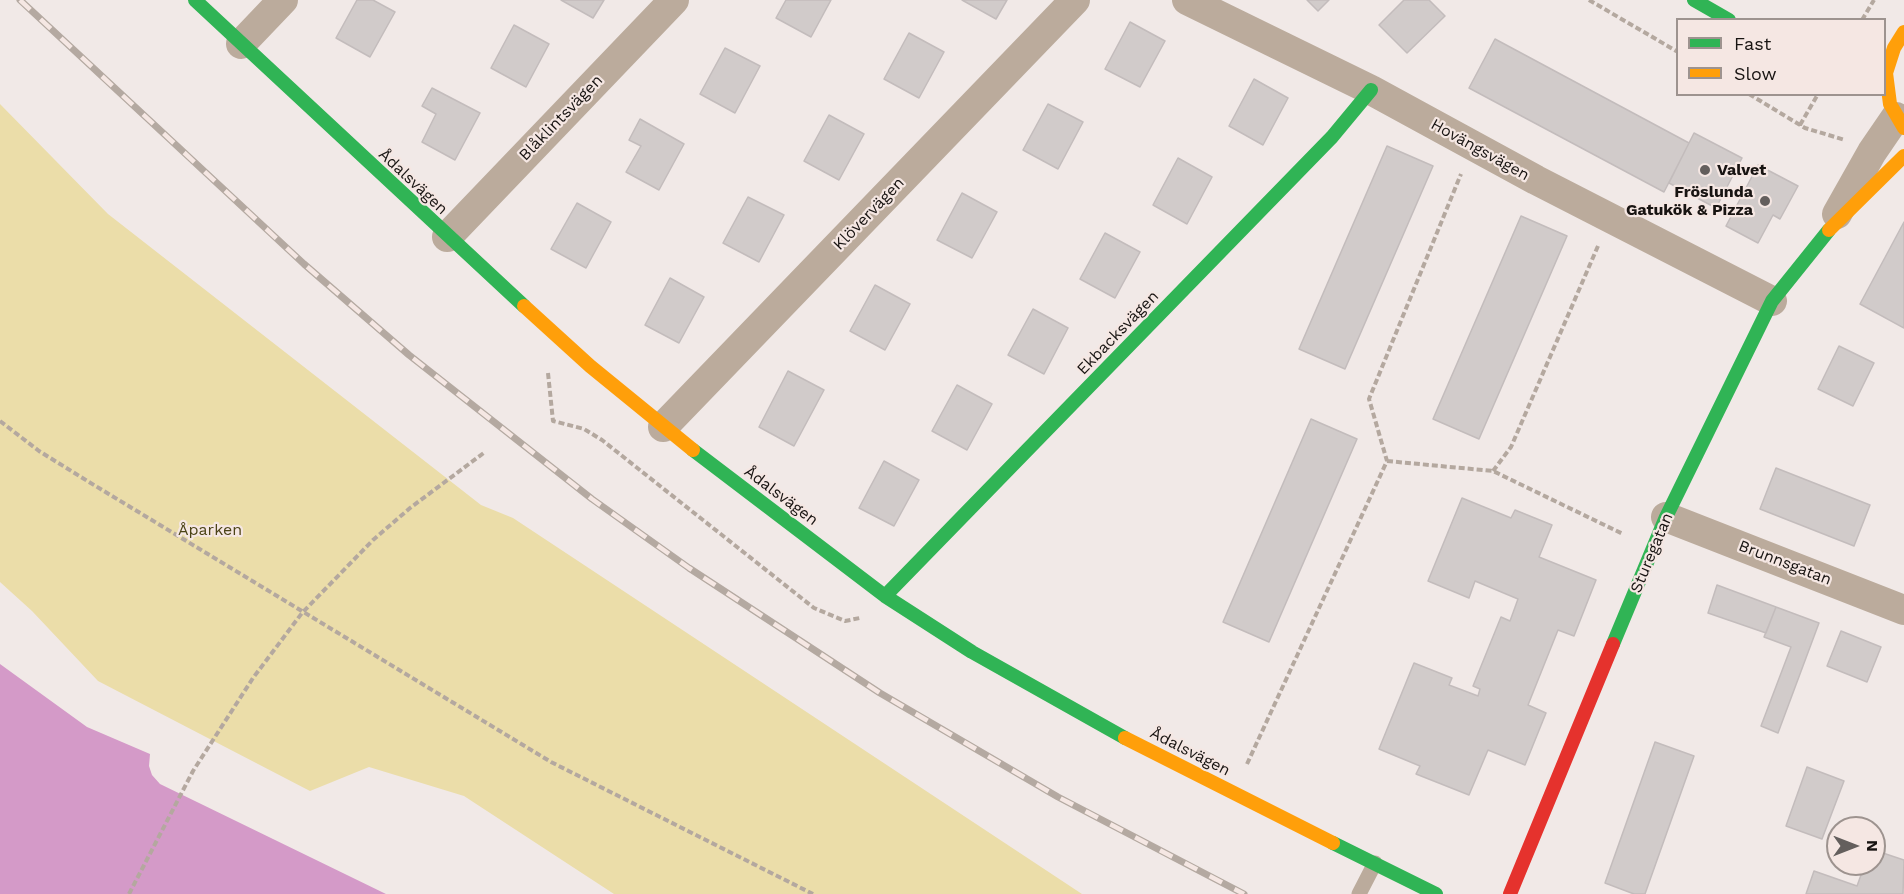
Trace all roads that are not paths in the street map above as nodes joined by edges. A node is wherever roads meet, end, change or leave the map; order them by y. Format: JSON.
{"nodes":[{"id":1,"x":195,"y":0,"type":"edge"},
{"id":2,"x":283,"y":0,"type":"edge"},
{"id":3,"x":674,"y":0,"type":"edge"},
{"id":4,"x":1076,"y":0,"type":"edge"},
{"id":5,"x":1187,"y":0,"type":"edge"},
{"id":6,"x":1694,"y":0,"type":"edge"},
{"id":7,"x":1726,"y":18,"type":"edge"},
{"id":8,"x":1904,"y":32,"type":"edge"},
{"id":9,"x":241,"y":44,"type":"junction"},
{"id":10,"x":1371,"y":90,"type":"junction"},
{"id":11,"x":1876,"y":96,"type":"edge"},
{"id":12,"x":1897,"y":116,"type":"edge"},
{"id":13,"x":1904,"y":156,"type":"edge"},
{"id":14,"x":1829,"y":230,"type":"junction"},
{"id":15,"x":447,"y":237,"type":"junction"},
{"id":16,"x":1772,"y":301,"type":"junction"},
{"id":17,"x":663,"y":428,"type":"junction"},
{"id":18,"x":1666,"y":517,"type":"junction"},
{"id":19,"x":885,"y":596,"type":"junction"},
{"id":20,"x":1904,"y":610,"type":"edge"},
{"id":21,"x":1374,"y":863,"type":"junction"},
{"id":22,"x":1359,"y":894,"type":"edge"},
{"id":23,"x":1436,"y":894,"type":"edge"},
{"id":24,"x":1510,"y":894,"type":"edge"}],
"edges":[{"from":1,"to":9,"type":"street","name":"Ådalsvägen"},
{"from":2,"to":9,"type":"street"},
{"from":3,"to":15,"type":"street","name":"Blåklintsvägen"},
{"from":4,"to":17,"type":"street","name":"Klövervägen"},
{"from":5,"to":10,"type":"street","name":"Hovängsvägen"},
{"from":6,"to":7,"type":"street"},
{"from":8,"to":12,"type":"street"},
{"from":9,"to":15,"type":"street","name":"Ådalsvägen"},
{"from":10,"to":16,"type":"street","name":"Hovängsvägen"},
{"from":10,"to":19,"type":"street","name":"Ekbacksvägen"},
{"from":11,"to":12,"type":"street"},
{"from":12,"to":14,"type":"street","name":"Sturegatan"},
{"from":13,"to":14,"type":"street","name":"Sturegatan"},
{"from":14,"to":16,"type":"street","name":"Sturegatan"},
{"from":15,"to":17,"type":"street","name":"Ådalsvägen"},
{"from":16,"to":18,"type":"street","name":"Sturegatan"},
{"from":17,"to":19,"type":"street","name":"Ådalsvägen"},
{"from":18,"to":20,"type":"street","name":"Brunnsgatan"},
{"from":18,"to":24,"type":"street","name":"Sturegatan"},
{"from":19,"to":21,"type":"street","name":"Ådalsvägen"},
{"from":21,"to":22,"type":"lane"},
{"from":21,"to":23,"type":"street","name":"Ådalsvägen"}]}
